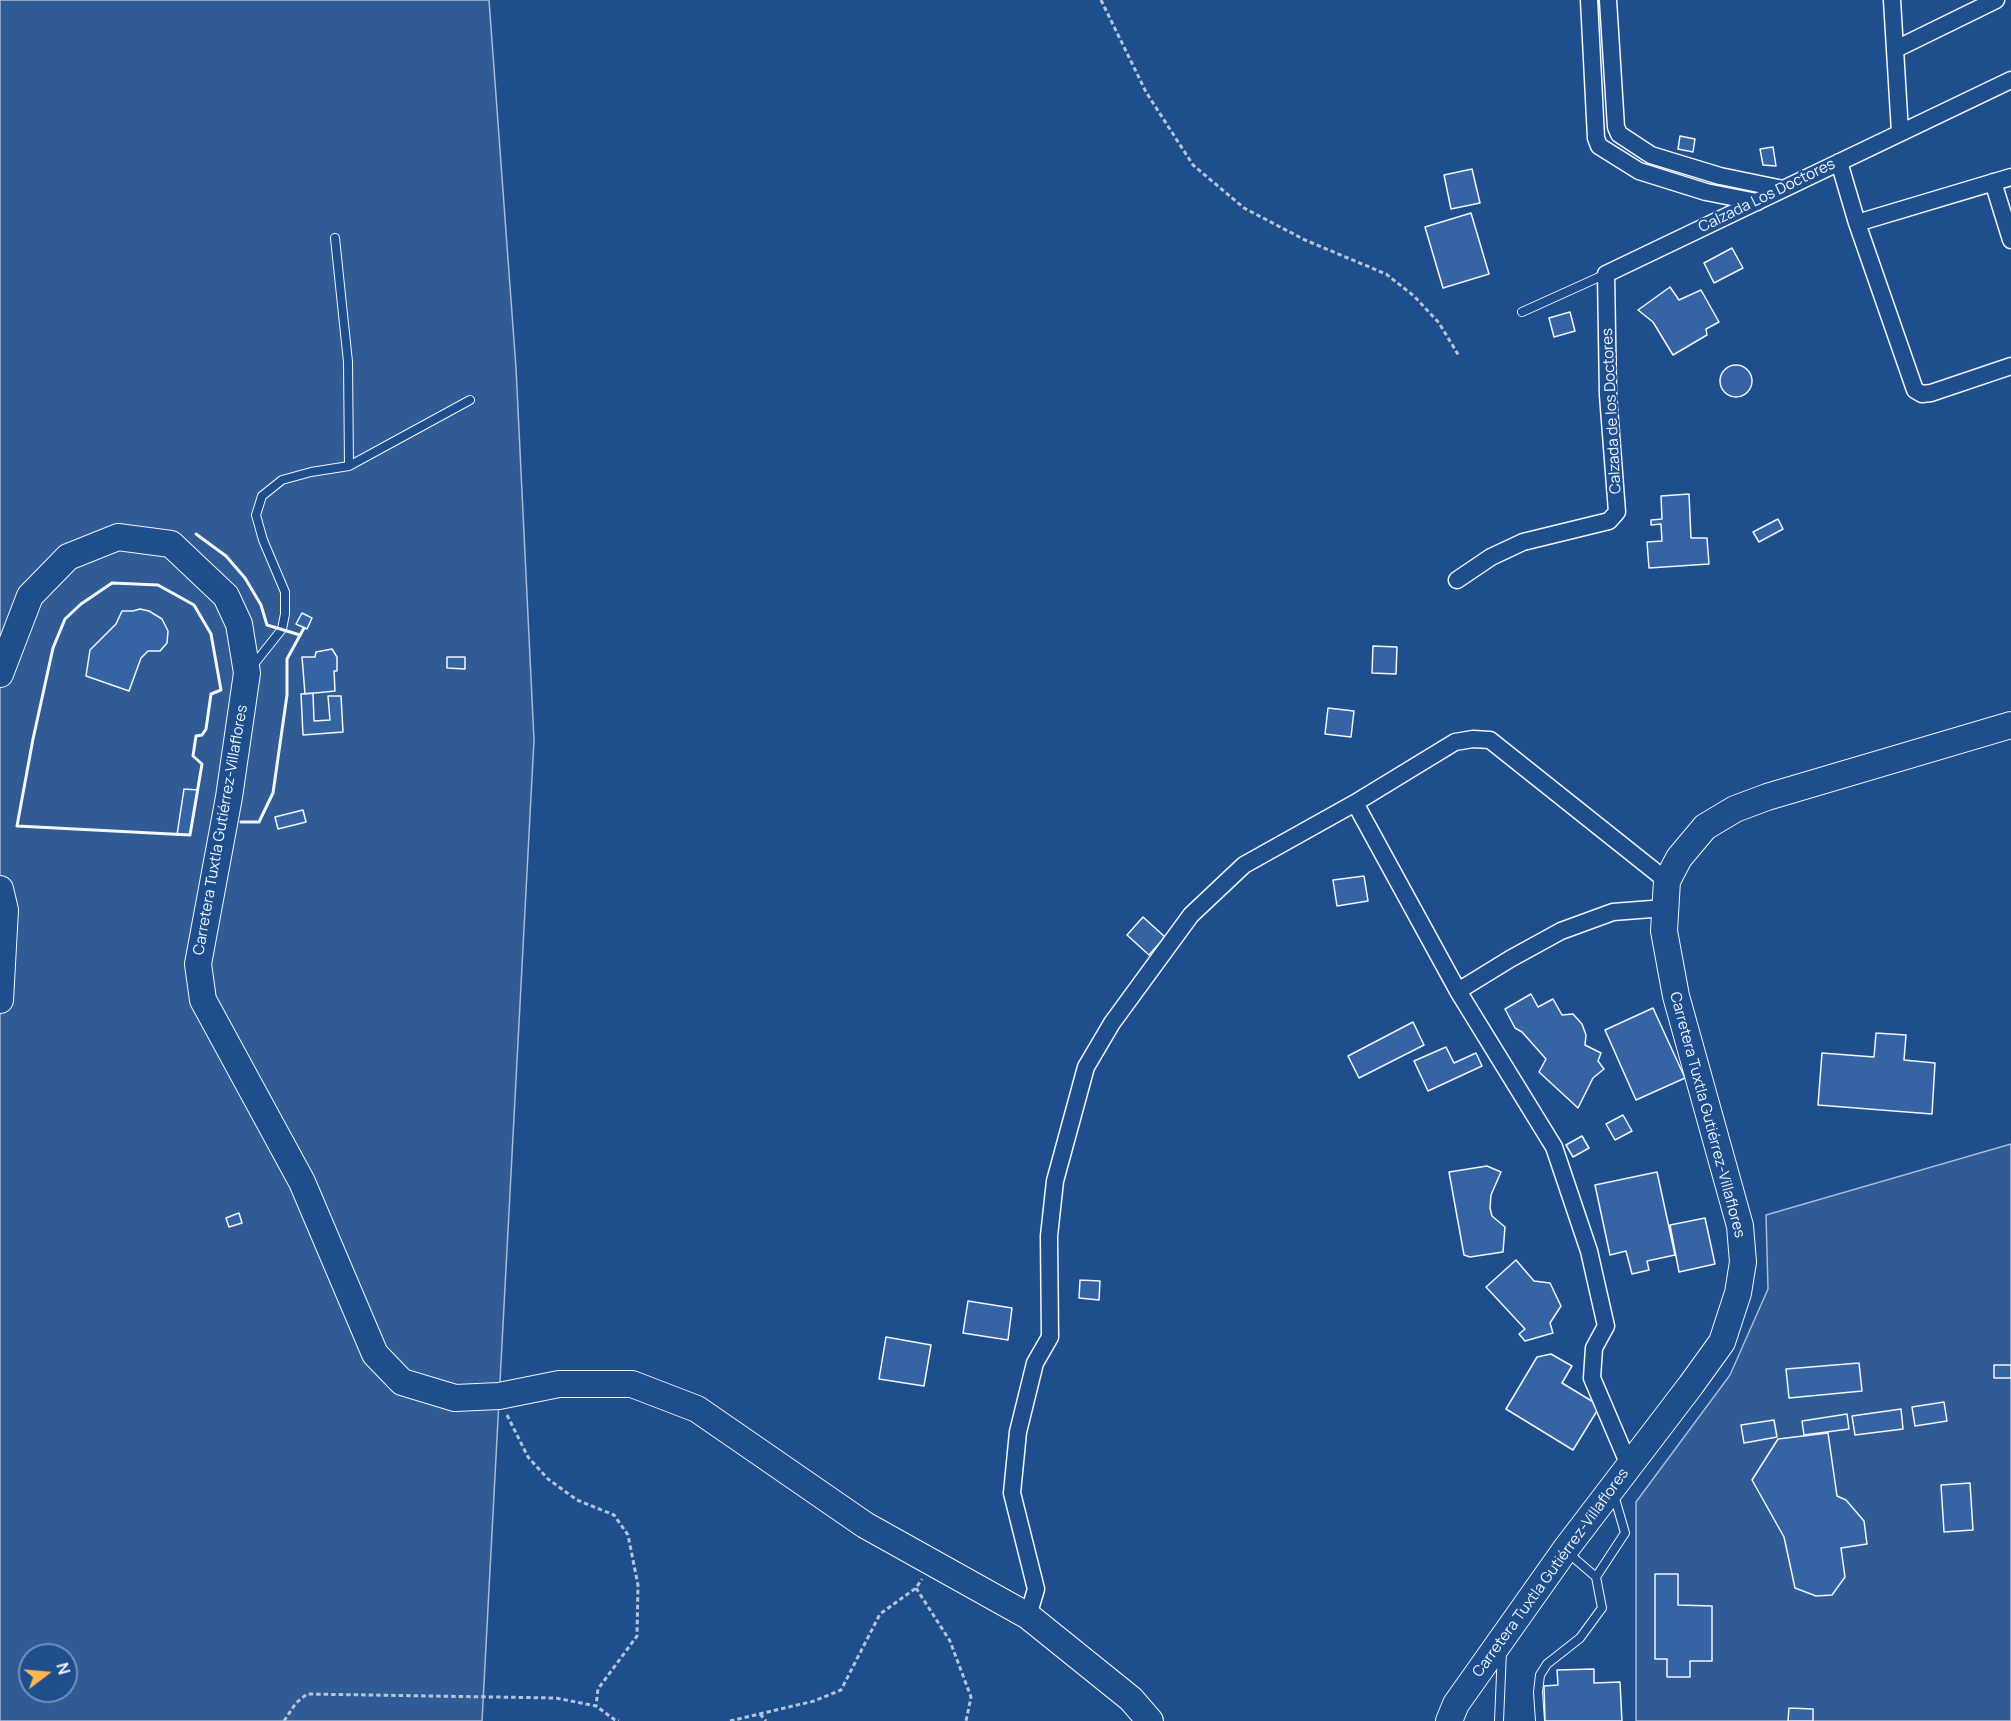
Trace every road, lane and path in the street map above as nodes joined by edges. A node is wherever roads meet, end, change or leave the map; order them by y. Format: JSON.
{"nodes":[{"id":1,"x":1101,"y":0,"type":"edge"},
{"id":2,"x":1589,"y":0,"type":"edge"},
{"id":3,"x":1608,"y":0,"type":"edge"},
{"id":4,"x":1892,"y":0,"type":"edge"},
{"id":5,"x":1996,"y":0,"type":"edge"},
{"id":6,"x":1896,"y":50,"type":"junction"},
{"id":7,"x":2011,"y":80,"type":"edge"},
{"id":8,"x":1900,"y":132,"type":"junction"},
{"id":9,"x":1651,"y":155,"type":"junction"},
{"id":10,"x":1839,"y":162,"type":"junction"},
{"id":11,"x":1639,"y":171,"type":"junction"},
{"id":12,"x":2011,"y":177,"type":"edge"},
{"id":13,"x":1993,"y":182,"type":"junction"},
{"id":14,"x":1783,"y":189,"type":"junction"},
{"id":15,"x":1757,"y":202,"type":"junction"},
{"id":16,"x":1857,"y":223,"type":"junction"},
{"id":17,"x":335,"y":238,"type":"dead end"},
{"id":18,"x":2011,"y":240,"type":"edge"},
{"id":19,"x":1606,"y":274,"type":"junction"},
{"id":20,"x":1522,"y":312,"type":"dead end"},
{"id":21,"x":1459,"y":356,"type":"dead end"},
{"id":22,"x":2011,"y":366,"type":"edge"},
{"id":23,"x":470,"y":400,"type":"dead end"},
{"id":24,"x":349,"y":466,"type":"junction"},
{"id":25,"x":1457,"y":580,"type":"dead end"},
{"id":26,"x":248,"y":673,"type":"junction"},
{"id":27,"x":0,"y":674,"type":"edge"},
{"id":28,"x":2011,"y":725,"type":"edge"},
{"id":29,"x":1355,"y":803,"type":"junction"},
{"id":30,"x":1667,"y":881,"type":"junction"},
{"id":31,"x":0,"y":889,"type":"edge"},
{"id":32,"x":1665,"y":908,"type":"junction"},
{"id":33,"x":1458,"y":991,"type":"junction"},
{"id":34,"x":0,"y":1000,"type":"edge"},
{"id":35,"x":499,"y":1396,"type":"junction"},
{"id":36,"x":1629,"y":1465,"type":"junction"},
{"id":37,"x":1612,"y":1489,"type":"junction"},
{"id":38,"x":1565,"y":1550,"type":"junction"},
{"id":39,"x":933,"y":1563,"type":"junction"},
{"id":40,"x":1596,"y":1578,"type":"junction"},
{"id":41,"x":916,"y":1588,"type":"junction"},
{"id":42,"x":1028,"y":1616,"type":"junction"},
{"id":43,"x":1503,"y":1638,"type":"junction"},
{"id":44,"x":596,"y":1706,"type":"junction"},
{"id":45,"x":760,"y":1714,"type":"junction"},
{"id":46,"x":284,"y":1721,"type":"edge"},
{"id":47,"x":620,"y":1721,"type":"edge"},
{"id":48,"x":730,"y":1721,"type":"edge"},
{"id":49,"x":766,"y":1721,"type":"edge"},
{"id":50,"x":966,"y":1721,"type":"edge"},
{"id":51,"x":1150,"y":1721,"type":"edge"},
{"id":52,"x":1449,"y":1721,"type":"edge"},
{"id":53,"x":1499,"y":1721,"type":"edge"},
{"id":54,"x":1540,"y":1721,"type":"edge"}],
"edges":[{"from":1,"to":21,"type":"path"},
{"from":2,"to":11,"type":"street"},
{"from":3,"to":9,"type":"street"},
{"from":4,"to":6,"type":"street"},
{"from":5,"to":6,"type":"street"},
{"from":6,"to":8,"type":"street"},
{"from":7,"to":8,"type":"street","name":"Calzada Los Doctores"},
{"from":8,"to":10,"type":"street","name":"Calzada Los Doctores"},
{"from":9,"to":11,"type":"street"},
{"from":9,"to":14,"type":"street"},
{"from":10,"to":14,"type":"street","name":"Calzada Los Doctores"},
{"from":10,"to":16,"type":"street"},
{"from":11,"to":15,"type":"street"},
{"from":12,"to":13,"type":"street"},
{"from":13,"to":16,"type":"street"},
{"from":13,"to":18,"type":"street"},
{"from":14,"to":15,"type":"street","name":"Calzada Los Doctores"},
{"from":15,"to":19,"type":"street","name":"Calzada Los Doctores"},
{"from":16,"to":22,"type":"street"},
{"from":17,"to":24,"type":"lane"},
{"from":19,"to":20,"type":"lane","name":"Calzada Los Doctores"},
{"from":19,"to":25,"type":"street","name":"Calzada de los Doctores"},
{"from":23,"to":24,"type":"lane"},
{"from":24,"to":26,"type":"lane"},
{"from":26,"to":27,"type":"main road","name":"Carretera Tuxtla Gutiérrez-Villaflores"},
{"from":26,"to":35,"type":"main road","name":"Carretera Tuxtla Gutiérrez-Villaflores"},
{"from":28,"to":30,"type":"main road","name":"Carretera Tuxtla Gutiérrez-Villaflores"},
{"from":29,"to":30,"type":"street"},
{"from":29,"to":33,"type":"street"},
{"from":29,"to":42,"type":"street"},
{"from":30,"to":32,"type":"main road","name":"Carretera Tuxtla Gutiérrez-Villaflores"},
{"from":31,"to":34,"type":"main road"},
{"from":32,"to":33,"type":"street"},
{"from":32,"to":36,"type":"main road","name":"Carretera Tuxtla Gutiérrez-Villaflores"},
{"from":33,"to":36,"type":"street"},
{"from":35,"to":39,"type":"main road","name":"Carretera Tuxtla Gutiérrez-Villaflores"},
{"from":35,"to":44,"type":"path"},
{"from":36,"to":37,"type":"main road","name":"Carretera Tuxtla Gutiérrez-Villaflores"},
{"from":37,"to":38,"type":"main road","name":"Carretera Tuxtla Gutiérrez-Villaflores"},
{"from":37,"to":40,"type":"lane"},
{"from":38,"to":40,"type":"lane"},
{"from":38,"to":43,"type":"main road","name":"Carretera Tuxtla Gutiérrez-Villaflores"},
{"from":39,"to":41,"type":"path"},
{"from":39,"to":42,"type":"main road","name":"Carretera Tuxtla Gutiérrez-Villaflores"},
{"from":40,"to":54,"type":"lane"},
{"from":41,"to":45,"type":"path"},
{"from":41,"to":50,"type":"path"},
{"from":42,"to":51,"type":"main road","name":"Carretera Tuxtla Gutiérrez-Villaflores"},
{"from":43,"to":52,"type":"main road","name":"Carretera Tuxtla Gutiérrez-Villaflores"},
{"from":43,"to":53,"type":"lane"},
{"from":44,"to":46,"type":"path"},
{"from":44,"to":47,"type":"path"},
{"from":45,"to":48,"type":"path"},
{"from":45,"to":49,"type":"path"}]}
